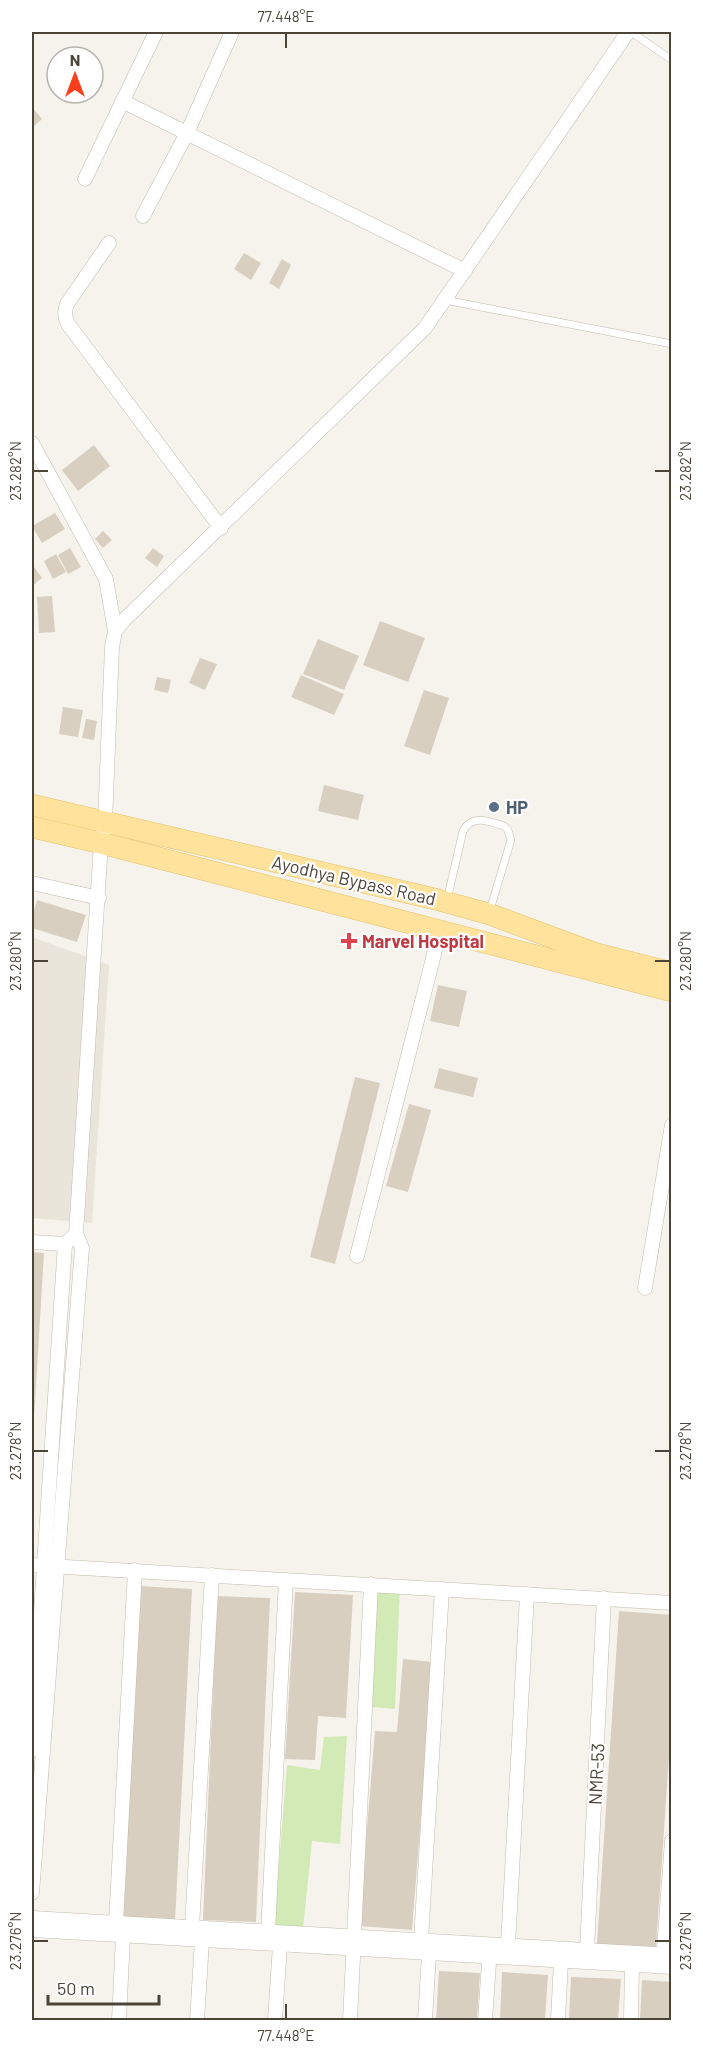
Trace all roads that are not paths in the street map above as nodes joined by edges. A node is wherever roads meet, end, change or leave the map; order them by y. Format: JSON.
{"nodes":[{"id":1,"x":156,"y":32,"type":"edge"},
{"id":2,"x":232,"y":32,"type":"edge"},
{"id":3,"x":629,"y":32,"type":"edge"},
{"id":4,"x":672,"y":60,"type":"edge"},
{"id":5,"x":122,"y":101,"type":"junction"},
{"id":6,"x":187,"y":133,"type":"junction"},
{"id":7,"x":84,"y":179,"type":"dead end"},
{"id":8,"x":143,"y":216,"type":"dead end"},
{"id":9,"x":109,"y":243,"type":"dead end"},
{"id":10,"x":465,"y":271,"type":"junction"},
{"id":11,"x":445,"y":300,"type":"junction"},
{"id":12,"x":672,"y":344,"type":"edge"},
{"id":13,"x":32,"y":443,"type":"edge"},
{"id":14,"x":221,"y":528,"type":"junction"},
{"id":15,"x":115,"y":631,"type":"junction"},
{"id":16,"x":32,"y":805,"type":"edge"},
{"id":17,"x":32,"y":827,"type":"edge"},
{"id":18,"x":103,"y":832,"type":"junction"},
{"id":19,"x":32,"y":883,"type":"edge"},
{"id":20,"x":99,"y":898,"type":"junction"},
{"id":21,"x":447,"y":903,"type":"junction"},
{"id":22,"x":489,"y":914,"type":"junction"},
{"id":23,"x":440,"y":931,"type":"junction"},
{"id":24,"x":482,"y":942,"type":"junction"},
{"id":25,"x":672,"y":972,"type":"edge"},
{"id":26,"x":672,"y":990,"type":"edge"},
{"id":27,"x":672,"y":1125,"type":"edge"},
{"id":28,"x":71,"y":1239,"type":"junction"},
{"id":29,"x":32,"y":1242,"type":"edge"},
{"id":30,"x":357,"y":1256,"type":"dead end"},
{"id":31,"x":645,"y":1288,"type":"dead end"},
{"id":32,"x":44,"y":1566,"type":"edge"},
{"id":33,"x":135,"y":1570,"type":"junction"},
{"id":34,"x":212,"y":1575,"type":"junction"},
{"id":35,"x":286,"y":1580,"type":"junction"},
{"id":36,"x":371,"y":1584,"type":"junction"},
{"id":37,"x":442,"y":1589,"type":"junction"},
{"id":38,"x":527,"y":1594,"type":"junction"},
{"id":39,"x":604,"y":1598,"type":"junction"},
{"id":40,"x":672,"y":1602,"type":"edge"},
{"id":41,"x":32,"y":1750,"type":"edge"},
{"id":42,"x":672,"y":1841,"type":"edge"},
{"id":43,"x":32,"y":1893,"type":"edge"},
{"id":44,"x":116,"y":1923,"type":"junction"},
{"id":45,"x":32,"y":1924,"type":"edge"},
{"id":46,"x":192,"y":1927,"type":"junction"},
{"id":47,"x":268,"y":1932,"type":"junction"},
{"id":48,"x":123,"y":1936,"type":"junction"},
{"id":49,"x":421,"y":1940,"type":"junction"},
{"id":50,"x":202,"y":1941,"type":"junction"},
{"id":51,"x":353,"y":1943,"type":"junction"},
{"id":52,"x":280,"y":1945,"type":"junction"},
{"id":53,"x":508,"y":1945,"type":"junction"},
{"id":54,"x":587,"y":1950,"type":"junction"},
{"id":55,"x":490,"y":1951,"type":"junction"},
{"id":56,"x":429,"y":1954,"type":"junction"},
{"id":57,"x":561,"y":1961,"type":"junction"},
{"id":58,"x":667,"y":1961,"type":"edge"},
{"id":59,"x":632,"y":1965,"type":"junction"},
{"id":60,"x":118,"y":2020,"type":"edge"},
{"id":61,"x":197,"y":2020,"type":"edge"},
{"id":62,"x":275,"y":2020,"type":"edge"},
{"id":63,"x":350,"y":2020,"type":"edge"},
{"id":64,"x":424,"y":2020,"type":"edge"},
{"id":65,"x":485,"y":2020,"type":"edge"},
{"id":66,"x":558,"y":2020,"type":"edge"},
{"id":67,"x":631,"y":2020,"type":"edge"}],
"edges":[{"from":1,"to":5,"type":"street"},
{"from":2,"to":6,"type":"street"},
{"from":3,"to":4,"type":"lane"},
{"from":3,"to":10,"type":"street"},
{"from":5,"to":6,"type":"street"},
{"from":5,"to":7,"type":"street"},
{"from":6,"to":8,"type":"street"},
{"from":6,"to":10,"type":"street"},
{"from":9,"to":14,"type":"street"},
{"from":10,"to":11,"type":"street"},
{"from":11,"to":12,"type":"lane"},
{"from":11,"to":14,"type":"street"},
{"from":13,"to":15,"type":"street"},
{"from":14,"to":15,"type":"street"},
{"from":15,"to":18,"type":"street"},
{"from":16,"to":18,"type":"main road","name":"Ayodhya Bypass Road"},
{"from":17,"to":18,"type":"main road","name":"Ayodhya Bypass Road"},
{"from":18,"to":20,"type":"street"},
{"from":18,"to":21,"type":"main road","name":"Ayodhya Bypass Road"},
{"from":18,"to":23,"type":"main road","name":"Ayodhya Bypass Road"},
{"from":19,"to":20,"type":"street"},
{"from":20,"to":28,"type":"street"},
{"from":21,"to":22,"type":"main road","name":"Ayodhya Bypass Road"},
{"from":21,"to":22,"type":"lane"},
{"from":21,"to":23,"type":"main road"},
{"from":22,"to":24,"type":"main road"},
{"from":22,"to":25,"type":"main road","name":"Ayodhya Bypass Road"},
{"from":23,"to":24,"type":"main road","name":"Ayodhya Bypass Road"},
{"from":23,"to":30,"type":"street"},
{"from":24,"to":26,"type":"main road","name":"Ayodhya Bypass Road"},
{"from":27,"to":31,"type":"street"},
{"from":28,"to":29,"type":"street"},
{"from":28,"to":32,"type":"street"},
{"from":32,"to":33,"type":"street"},
{"from":32,"to":41,"type":"street"},
{"from":32,"to":43,"type":"street"},
{"from":33,"to":34,"type":"street"},
{"from":33,"to":44,"type":"street"},
{"from":34,"to":35,"type":"street"},
{"from":34,"to":46,"type":"street"},
{"from":35,"to":36,"type":"street"},
{"from":35,"to":47,"type":"street"},
{"from":36,"to":37,"type":"street"},
{"from":36,"to":51,"type":"street"},
{"from":37,"to":38,"type":"street"},
{"from":37,"to":49,"type":"street"},
{"from":38,"to":39,"type":"street"},
{"from":38,"to":53,"type":"street"},
{"from":39,"to":40,"type":"street"},
{"from":39,"to":54,"type":"street","name":"NMR-53"},
{"from":42,"to":58,"type":"street"},
{"from":44,"to":45,"type":"street"},
{"from":44,"to":46,"type":"street"},
{"from":45,"to":48,"type":"street"},
{"from":46,"to":47,"type":"street"},
{"from":47,"to":51,"type":"street"},
{"from":48,"to":50,"type":"street"},
{"from":48,"to":60,"type":"street"},
{"from":49,"to":51,"type":"street"},
{"from":49,"to":55,"type":"street"},
{"from":50,"to":52,"type":"street"},
{"from":50,"to":61,"type":"street"},
{"from":51,"to":52,"type":"street"},
{"from":51,"to":56,"type":"street"},
{"from":51,"to":63,"type":"street"},
{"from":52,"to":62,"type":"street"},
{"from":53,"to":54,"type":"street"},
{"from":53,"to":55,"type":"street"},
{"from":54,"to":58,"type":"street"},
{"from":55,"to":56,"type":"street"},
{"from":55,"to":57,"type":"street"},
{"from":55,"to":65,"type":"street"},
{"from":56,"to":64,"type":"street"},
{"from":57,"to":59,"type":"street"},
{"from":57,"to":66,"type":"street"},
{"from":58,"to":59,"type":"street"},
{"from":59,"to":67,"type":"street"}]}
